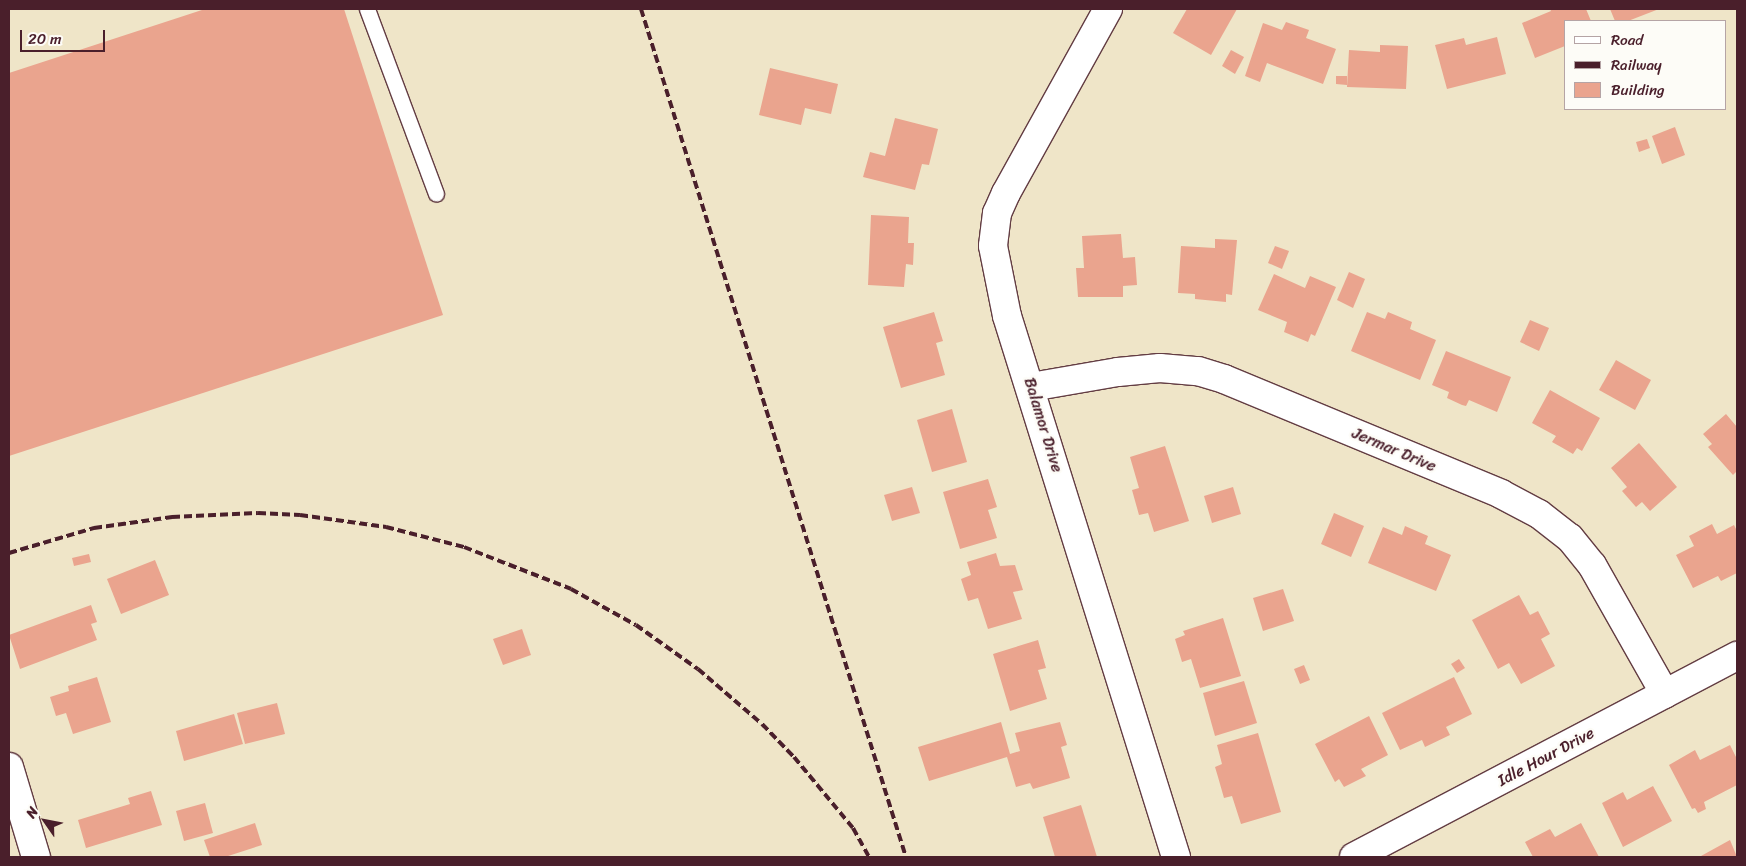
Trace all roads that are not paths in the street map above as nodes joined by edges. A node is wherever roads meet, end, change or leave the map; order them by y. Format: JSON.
{"nodes":[{"id":1,"x":367,"y":9,"type":"edge"},
{"id":2,"x":1108,"y":9,"type":"edge"},
{"id":3,"x":436,"y":194,"type":"dead end"},
{"id":4,"x":1031,"y":387,"type":"junction"},
{"id":5,"x":1737,"y":656,"type":"edge"},
{"id":6,"x":1665,"y":694,"type":"junction"},
{"id":7,"x":9,"y":767,"type":"edge"},
{"id":8,"x":36,"y":857,"type":"edge"},
{"id":9,"x":1176,"y":857,"type":"edge"},
{"id":10,"x":1354,"y":857,"type":"edge"}],
"edges":[{"from":1,"to":3,"type":"lane"},
{"from":2,"to":4,"type":"street","name":"Balamor Drive"},
{"from":4,"to":6,"type":"street","name":"Jermar Drive"},
{"from":4,"to":9,"type":"street","name":"Balamor Drive"},
{"from":5,"to":6,"type":"street","name":"Idle Hour Drive"},
{"from":6,"to":10,"type":"street","name":"Idle Hour Drive"},
{"from":7,"to":8,"type":"street"}]}
